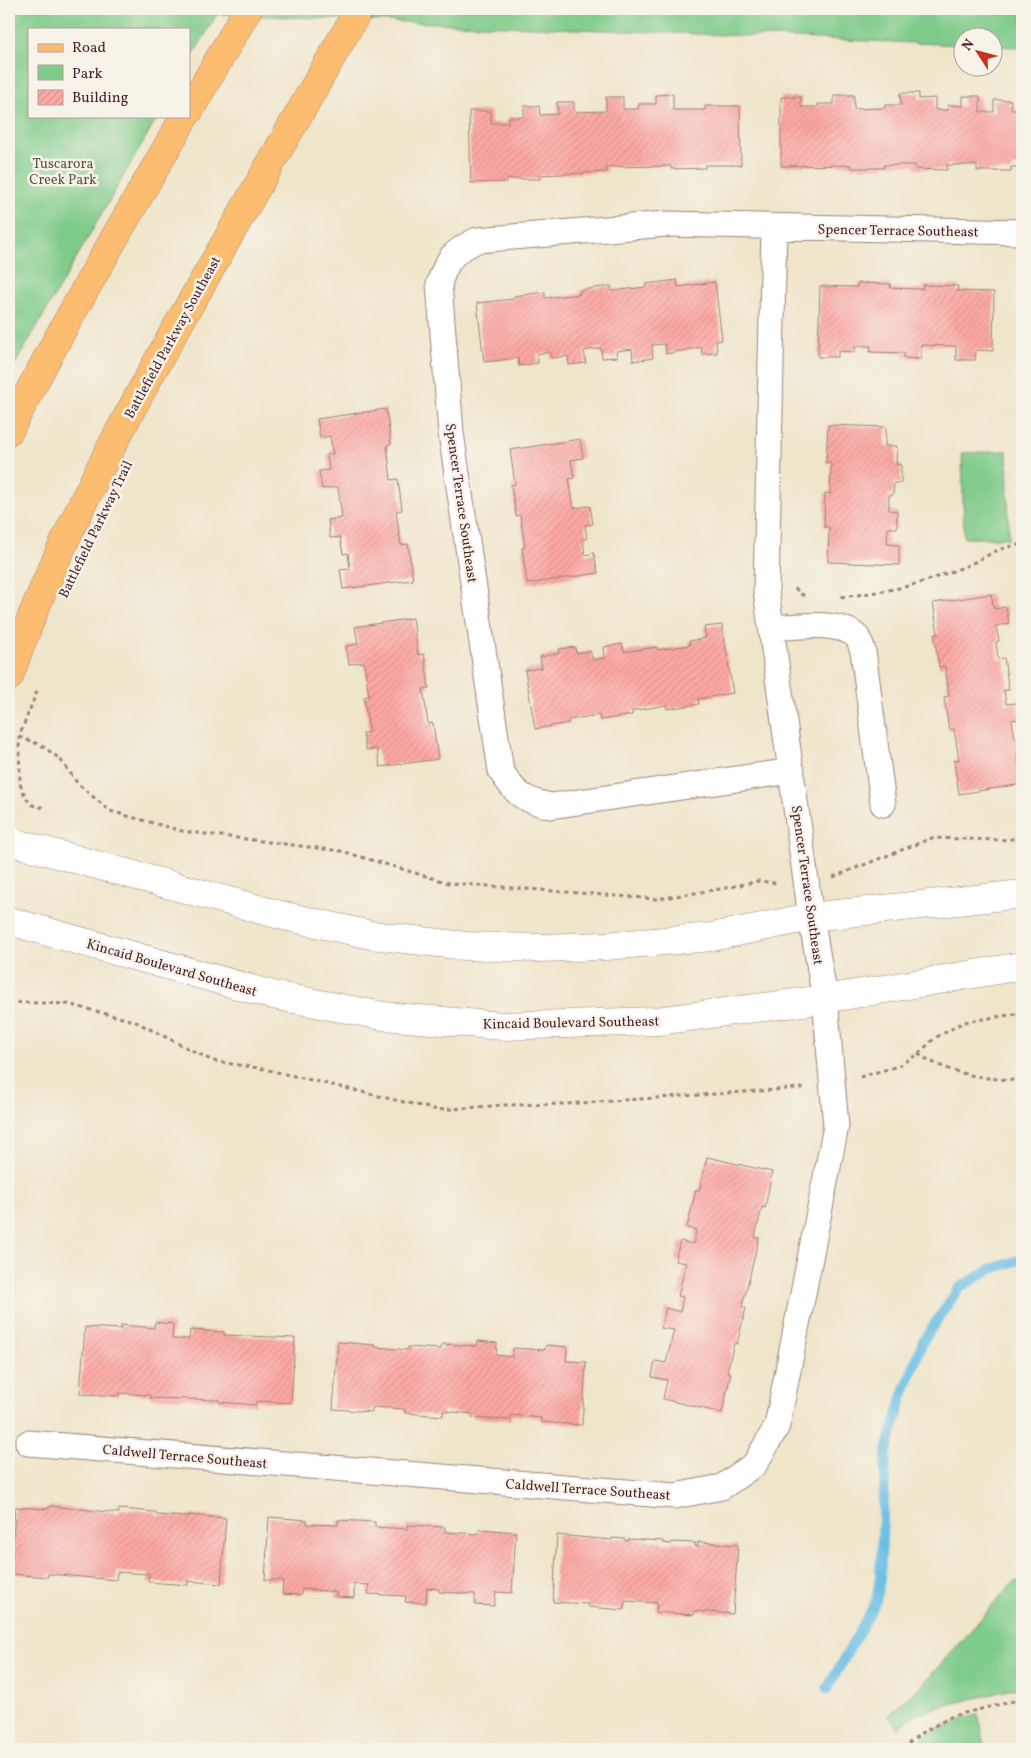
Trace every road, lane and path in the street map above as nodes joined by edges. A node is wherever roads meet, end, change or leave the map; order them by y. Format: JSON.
{"nodes":[{"id":1,"x":248,"y":9,"type":"edge"},
{"id":2,"x":359,"y":9,"type":"edge"},
{"id":3,"x":190,"y":109,"type":"edge"},
{"id":4,"x":185,"y":118,"type":"edge"},
{"id":5,"x":774,"y":227,"type":"junction"},
{"id":6,"x":1022,"y":232,"type":"edge"},
{"id":7,"x":9,"y":431,"type":"edge"},
{"id":8,"x":1022,"y":545,"type":"edge"},
{"id":9,"x":790,"y":581,"type":"dead end"},
{"id":10,"x":814,"y":598,"type":"dead end"},
{"id":11,"x":839,"y":598,"type":"dead end"},
{"id":12,"x":771,"y":628,"type":"junction"},
{"id":13,"x":9,"y":677,"type":"edge"},
{"id":14,"x":39,"y":687,"type":"dead end"},
{"id":15,"x":19,"y":737,"type":"junction"},
{"id":16,"x":792,"y":771,"type":"junction"},
{"id":17,"x":883,"y":804,"type":"dead end"},
{"id":18,"x":45,"y":808,"type":"dead end"},
{"id":19,"x":1022,"y":838,"type":"edge"},
{"id":20,"x":9,"y":841,"type":"edge"},
{"id":21,"x":807,"y":885,"type":"junction"},
{"id":22,"x":1022,"y":894,"type":"edge"},
{"id":23,"x":811,"y":917,"type":"junction"},
{"id":24,"x":9,"y":921,"type":"edge"},
{"id":25,"x":1022,"y":966,"type":"edge"},
{"id":26,"x":825,"y":999,"type":"junction"},
{"id":27,"x":9,"y":1002,"type":"edge"},
{"id":28,"x":1022,"y":1013,"type":"edge"},
{"id":29,"x":918,"y":1054,"type":"junction"},
{"id":30,"x":1022,"y":1080,"type":"edge"},
{"id":31,"x":832,"y":1086,"type":"junction"},
{"id":32,"x":28,"y":1443,"type":"dead end"},
{"id":33,"x":1022,"y":1699,"type":"edge"},
{"id":34,"x":902,"y":1749,"type":"edge"}],
"edges":[{"from":1,"to":3,"type":"main road"},
{"from":2,"to":13,"type":"main road","name":"Battlefield Parkway Southeast"},
{"from":4,"to":7,"type":"main road"},
{"from":5,"to":6,"type":"street","name":"Spencer Terrace Southeast"},
{"from":5,"to":12,"type":"street","name":"Spencer Terrace Southeast"},
{"from":5,"to":16,"type":"street","name":"Spencer Terrace Southeast"},
{"from":8,"to":11,"type":"path"},
{"from":9,"to":10,"type":"path"},
{"from":12,"to":16,"type":"street","name":"Spencer Terrace Southeast"},
{"from":12,"to":17,"type":"street"},
{"from":14,"to":15,"type":"path"},
{"from":15,"to":18,"type":"path"},
{"from":15,"to":21,"type":"path"},
{"from":16,"to":21,"type":"street","name":"Spencer Terrace Southeast"},
{"from":19,"to":21,"type":"path"},
{"from":20,"to":23,"type":"street"},
{"from":21,"to":23,"type":"street","name":"Spencer Terrace Southeast"},
{"from":22,"to":23,"type":"street"},
{"from":23,"to":26,"type":"street","name":"Spencer Terrace Southeast"},
{"from":24,"to":26,"type":"street","name":"Kincaid Boulevard Southeast"},
{"from":25,"to":26,"type":"street","name":"Kincaid Boulevard Southeast"},
{"from":26,"to":31,"type":"street","name":"Caldwell Terrace Southeast"},
{"from":27,"to":31,"type":"path"},
{"from":28,"to":29,"type":"path"},
{"from":29,"to":30,"type":"path"},
{"from":29,"to":31,"type":"path"},
{"from":31,"to":32,"type":"street","name":"Caldwell Terrace Southeast"},
{"from":33,"to":34,"type":"path"}]}
